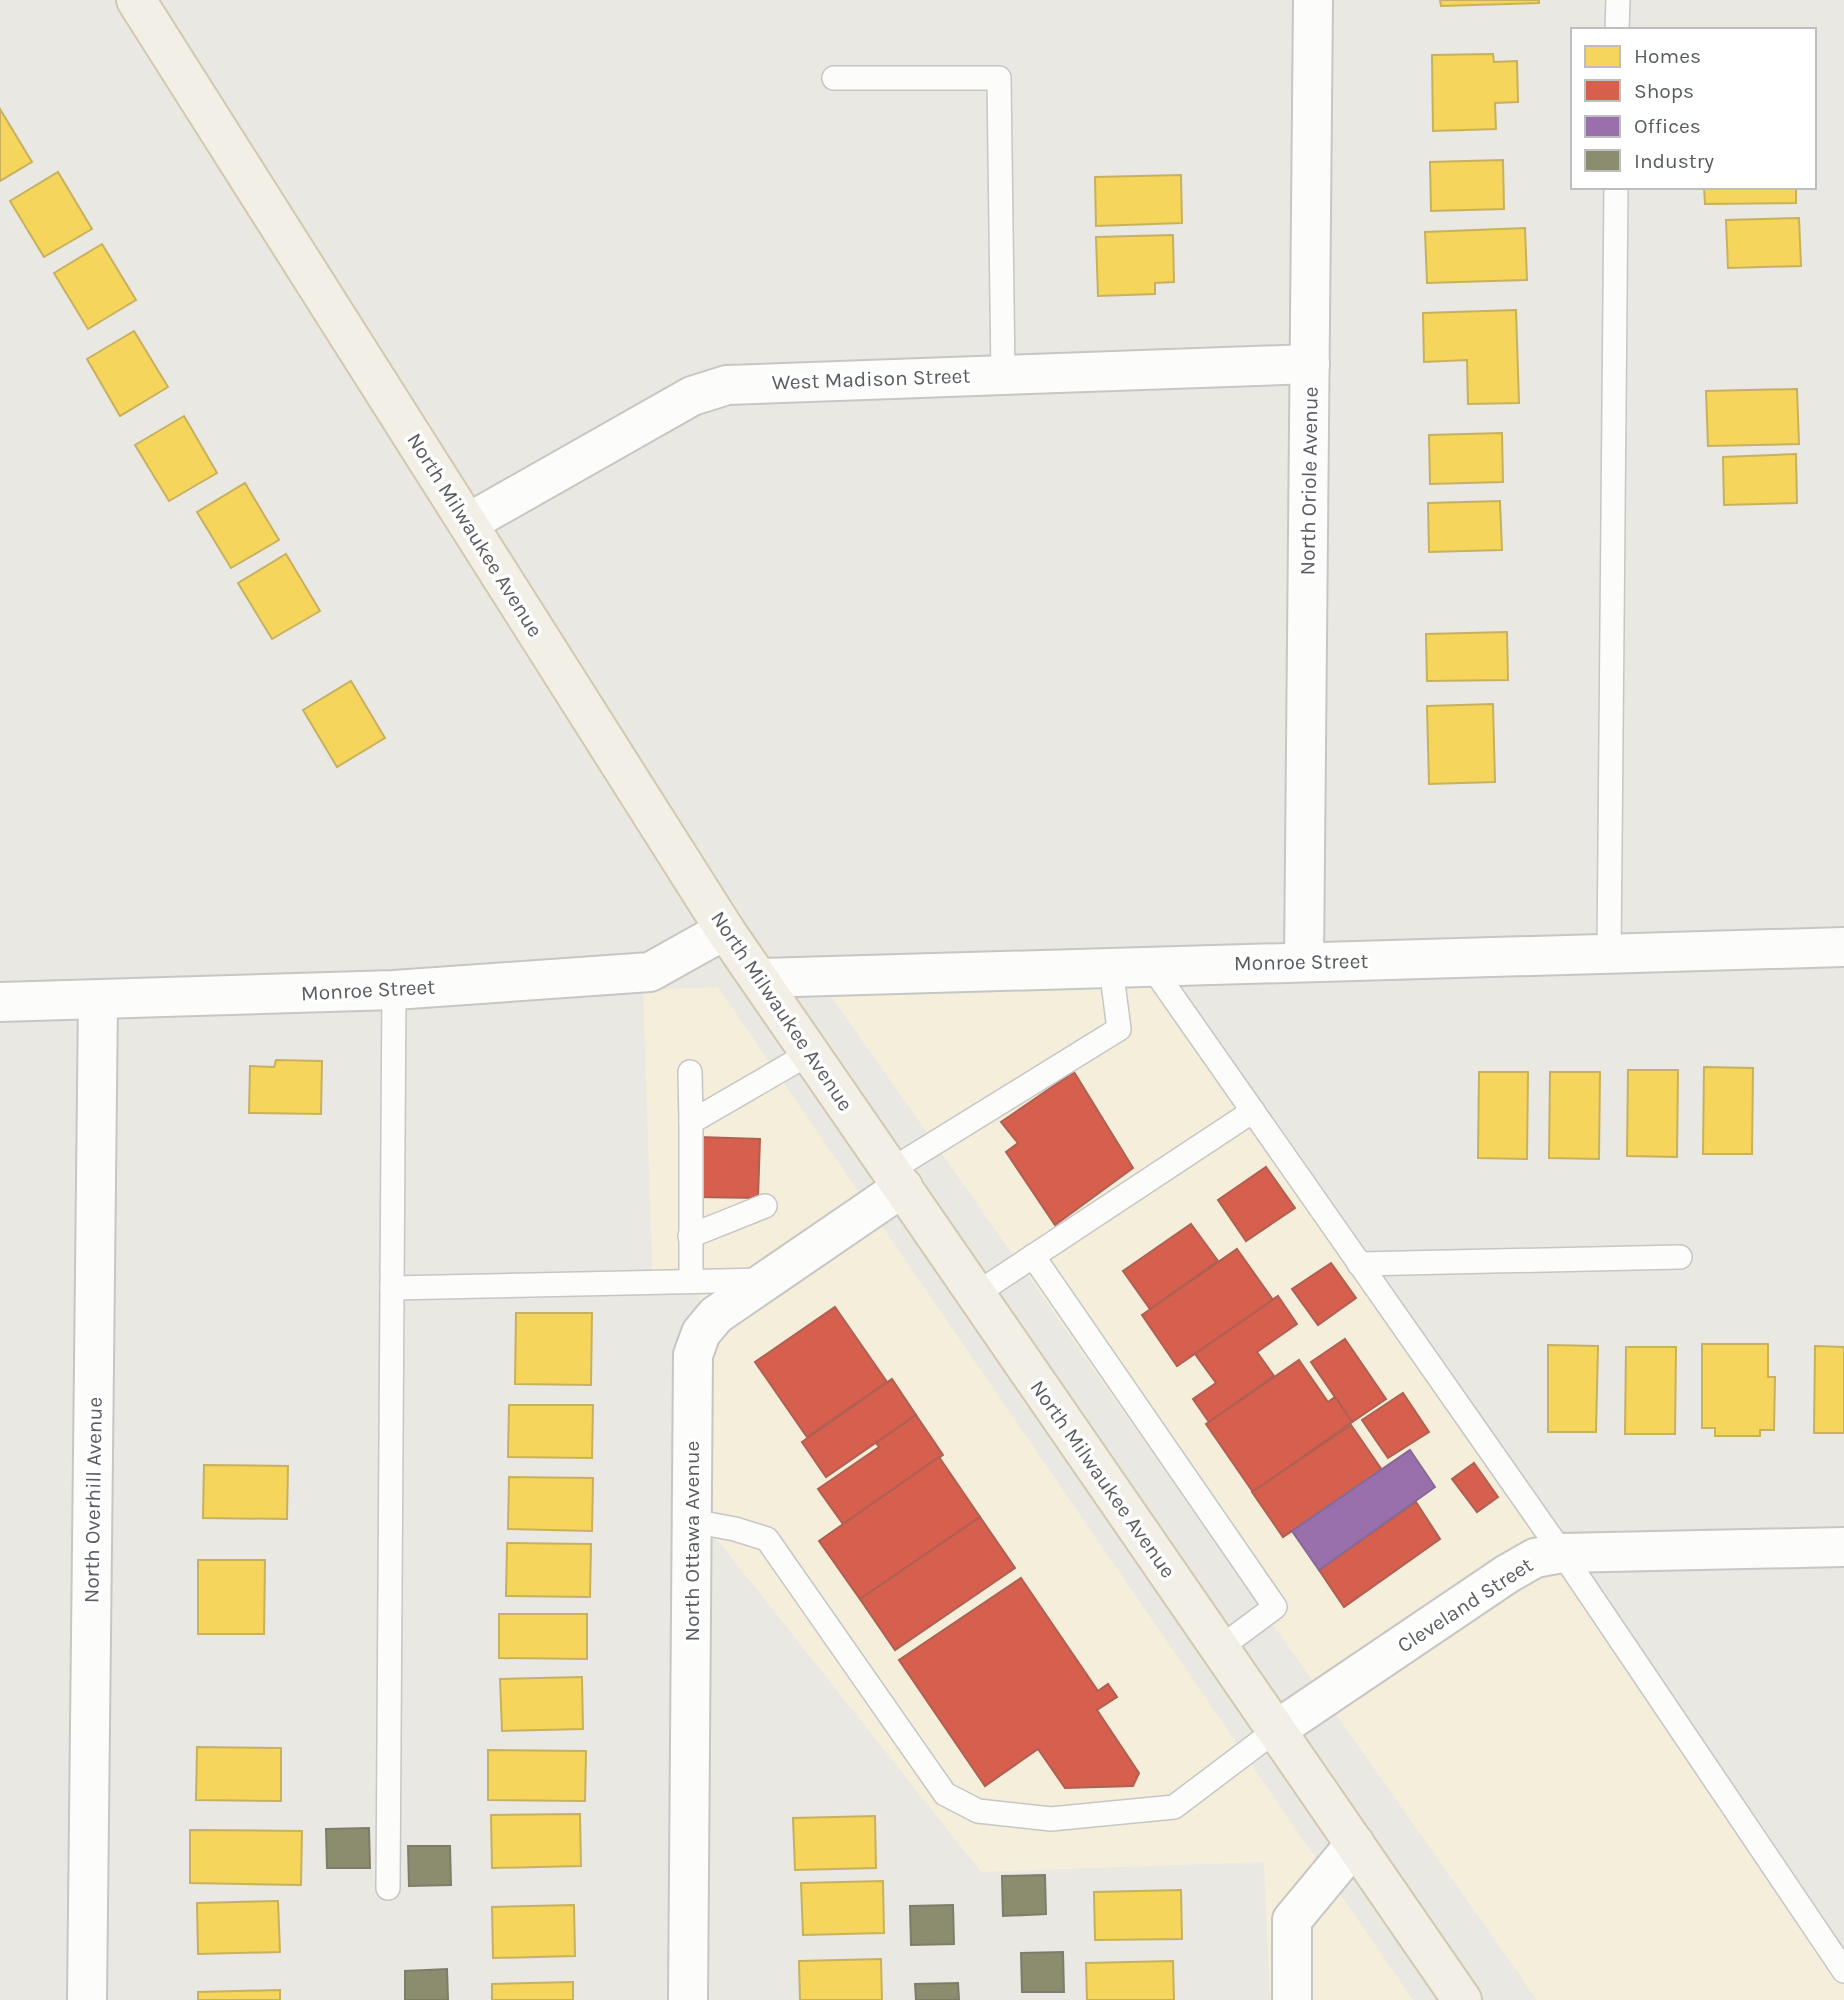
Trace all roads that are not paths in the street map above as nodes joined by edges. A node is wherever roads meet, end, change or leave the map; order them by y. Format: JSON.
{"nodes":[{"id":1,"x":136,"y":0,"type":"edge"},
{"id":2,"x":1313,"y":0,"type":"edge"},
{"id":3,"x":1618,"y":0,"type":"edge"},
{"id":4,"x":1617,"y":28,"type":"edge"},
{"id":5,"x":834,"y":78,"type":"dead end"},
{"id":6,"x":1616,"y":189,"type":"edge"},
{"id":7,"x":1310,"y":364,"type":"junction"},
{"id":8,"x":1003,"y":375,"type":"junction"},
{"id":9,"x":468,"y":523,"type":"junction"},
{"id":10,"x":725,"y":930,"type":"junction"},
{"id":11,"x":1844,"y":947,"type":"edge"},
{"id":12,"x":1609,"y":956,"type":"junction"},
{"id":13,"x":1304,"y":962,"type":"junction"},
{"id":14,"x":1152,"y":967,"type":"junction"},
{"id":15,"x":1111,"y":968,"type":"junction"},
{"id":16,"x":759,"y":978,"type":"junction"},
{"id":17,"x":394,"y":990,"type":"junction"},
{"id":18,"x":98,"y":1000,"type":"junction"},
{"id":19,"x":0,"y":1002,"type":"edge"},
{"id":20,"x":810,"y":1053,"type":"junction"},
{"id":21,"x":690,"y":1072,"type":"dead end"},
{"id":22,"x":1252,"y":1111,"type":"junction"},
{"id":23,"x":691,"y":1122,"type":"junction"},
{"id":24,"x":897,"y":1179,"type":"junction"},
{"id":25,"x":765,"y":1206,"type":"dead end"},
{"id":26,"x":690,"y":1236,"type":"junction"},
{"id":27,"x":1033,"y":1256,"type":"junction"},
{"id":28,"x":1681,"y":1257,"type":"dead end"},
{"id":29,"x":1359,"y":1264,"type":"junction"},
{"id":30,"x":691,"y":1280,"type":"junction"},
{"id":31,"x":768,"y":1280,"type":"junction"},
{"id":32,"x":392,"y":1288,"type":"junction"},
{"id":33,"x":976,"y":1294,"type":"junction"},
{"id":34,"x":692,"y":1521,"type":"junction"},
{"id":35,"x":1844,"y":1547,"type":"edge"},
{"id":36,"x":1562,"y":1553,"type":"junction"},
{"id":37,"x":1220,"y":1648,"type":"junction"},
{"id":38,"x":1276,"y":1730,"type":"junction"},
{"id":39,"x":1355,"y":1844,"type":"junction"},
{"id":40,"x":388,"y":1888,"type":"dead end"},
{"id":41,"x":1844,"y":1970,"type":"edge"},
{"id":42,"x":87,"y":2000,"type":"edge"},
{"id":43,"x":688,"y":2000,"type":"edge"},
{"id":44,"x":1292,"y":2000,"type":"edge"},
{"id":45,"x":1462,"y":2000,"type":"edge"}],
"edges":[{"from":1,"to":9,"type":"main road","name":"North Milwaukee Avenue"},
{"from":2,"to":7,"type":"street","name":"North Oriole Avenue"},
{"from":3,"to":4,"type":"lane"},
{"from":5,"to":8,"type":"lane"},
{"from":6,"to":12,"type":"lane"},
{"from":7,"to":8,"type":"street","name":"West Madison Street"},
{"from":7,"to":13,"type":"street","name":"North Oriole Avenue"},
{"from":8,"to":9,"type":"street","name":"West Madison Street"},
{"from":9,"to":10,"type":"main road","name":"North Milwaukee Avenue"},
{"from":10,"to":16,"type":"main road","name":"North Milwaukee Avenue"},
{"from":10,"to":17,"type":"street","name":"Monroe Street"},
{"from":11,"to":12,"type":"street","name":"Monroe Street"},
{"from":12,"to":13,"type":"street","name":"Monroe Street"},
{"from":13,"to":14,"type":"street","name":"Monroe Street"},
{"from":14,"to":15,"type":"street","name":"Monroe Street"},
{"from":14,"to":22,"type":"lane"},
{"from":15,"to":16,"type":"street","name":"Monroe Street"},
{"from":15,"to":24,"type":"lane"},
{"from":16,"to":20,"type":"main road","name":"North Milwaukee Avenue"},
{"from":17,"to":18,"type":"street","name":"Monroe Street"},
{"from":17,"to":32,"type":"lane"},
{"from":18,"to":19,"type":"street","name":"Monroe Street"},
{"from":18,"to":42,"type":"street","name":"North Overhill Avenue"},
{"from":20,"to":23,"type":"lane"},
{"from":20,"to":24,"type":"main road","name":"North Milwaukee Avenue"},
{"from":21,"to":23,"type":"lane"},
{"from":22,"to":27,"type":"lane"},
{"from":22,"to":29,"type":"lane"},
{"from":23,"to":26,"type":"lane"},
{"from":24,"to":31,"type":"street","name":"North Ottawa Avenue"},
{"from":24,"to":33,"type":"main road","name":"North Milwaukee Avenue"},
{"from":25,"to":26,"type":"lane"},
{"from":26,"to":30,"type":"lane"},
{"from":27,"to":33,"type":"lane"},
{"from":27,"to":37,"type":"lane"},
{"from":28,"to":29,"type":"lane"},
{"from":29,"to":36,"type":"lane"},
{"from":30,"to":31,"type":"lane"},
{"from":30,"to":32,"type":"lane"},
{"from":31,"to":34,"type":"street","name":"North Ottawa Avenue"},
{"from":32,"to":40,"type":"lane"},
{"from":33,"to":37,"type":"main road","name":"North Milwaukee Avenue"},
{"from":34,"to":38,"type":"lane"},
{"from":34,"to":43,"type":"street","name":"North Ottawa Avenue"},
{"from":35,"to":36,"type":"street","name":"Cleveland Street"},
{"from":36,"to":38,"type":"street","name":"Cleveland Street"},
{"from":36,"to":41,"type":"lane"},
{"from":37,"to":38,"type":"main road","name":"North Milwaukee Avenue"},
{"from":38,"to":39,"type":"main road","name":"North Milwaukee Avenue"},
{"from":39,"to":44,"type":"street"},
{"from":39,"to":45,"type":"main road","name":"North Milwaukee Avenue"}]}
